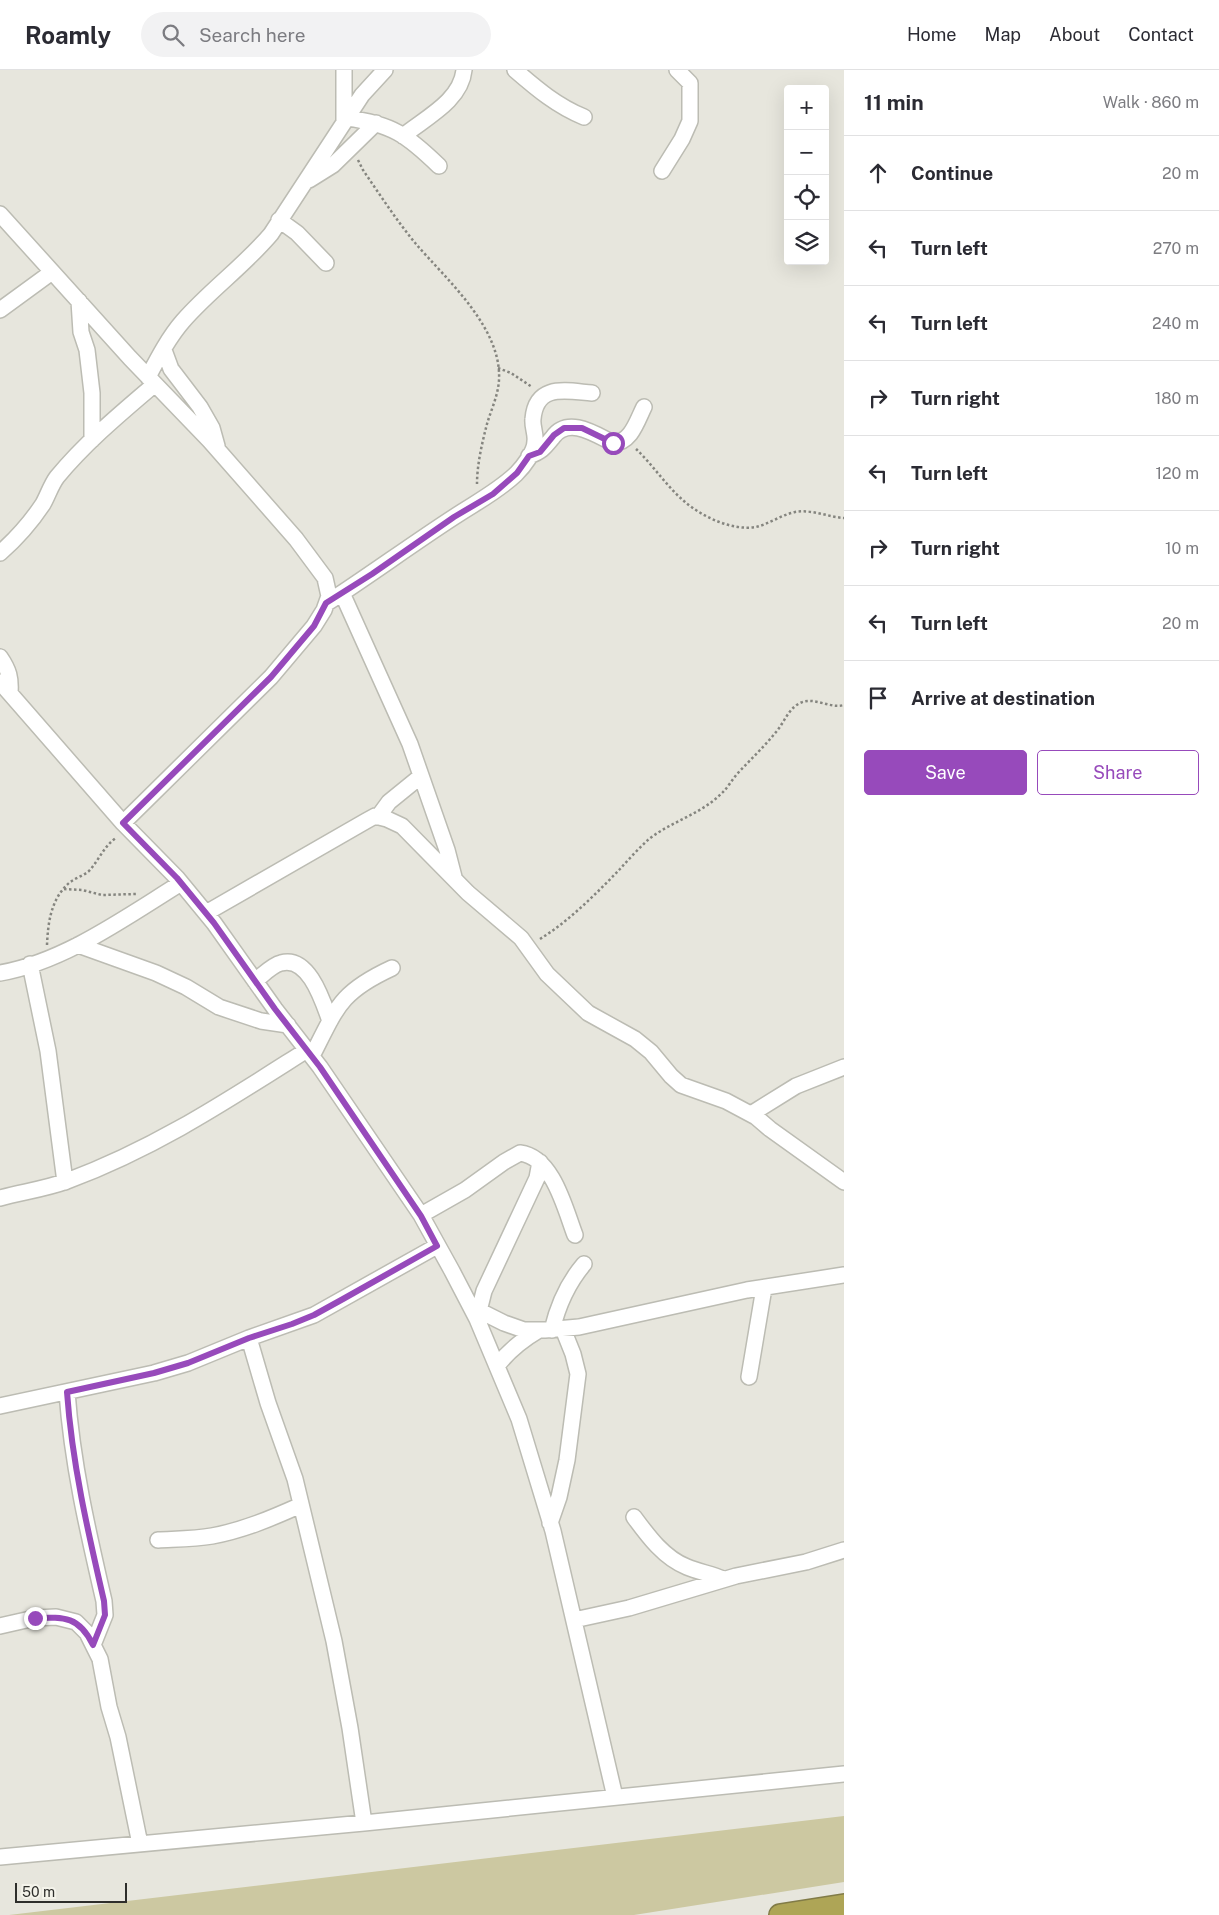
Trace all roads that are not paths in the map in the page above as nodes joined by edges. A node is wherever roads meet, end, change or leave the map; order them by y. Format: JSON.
{"nodes":[{"id":1,"x":344,"y":70,"type":"edge"},
{"id":2,"x":385,"y":70,"type":"edge"},
{"id":3,"x":464,"y":70,"type":"edge"},
{"id":4,"x":515,"y":70,"type":"edge"},
{"id":5,"x":676,"y":70,"type":"edge"},
{"id":6,"x":584,"y":117,"type":"dead end"},
{"id":7,"x":345,"y":120,"type":"junction"},
{"id":8,"x":376,"y":123,"type":"junction"},
{"id":9,"x":403,"y":136,"type":"junction"},
{"id":10,"x":440,"y":166,"type":"dead end"},
{"id":11,"x":662,"y":171,"type":"dead end"},
{"id":12,"x":306,"y":181,"type":"junction"},
{"id":13,"x":0,"y":214,"type":"edge"},
{"id":14,"x":280,"y":220,"type":"junction"},
{"id":15,"x":326,"y":264,"type":"dead end"},
{"id":16,"x":52,"y":272,"type":"junction"},
{"id":17,"x":79,"y":301,"type":"junction"},
{"id":18,"x":0,"y":310,"type":"edge"},
{"id":19,"x":164,"y":350,"type":"junction"},
{"id":20,"x":152,"y":380,"type":"junction"},
{"id":21,"x":592,"y":393,"type":"dead end"},
{"id":22,"x":644,"y":407,"type":"dead end"},
{"id":23,"x":92,"y":440,"type":"junction"},
{"id":24,"x":219,"y":450,"type":"junction"},
{"id":25,"x":529,"y":456,"type":"junction"},
{"id":26,"x":0,"y":553,"type":"edge"},
{"id":27,"x":342,"y":593,"type":"junction"},
{"id":28,"x":326,"y":603,"type":"junction"},
{"id":29,"x":0,"y":657,"type":"edge"},
{"id":30,"x":0,"y":682,"type":"edge"},
{"id":31,"x":10,"y":693,"type":"junction"},
{"id":32,"x":421,"y":776,"type":"junction"},
{"id":33,"x":378,"y":817,"type":"junction"},
{"id":34,"x":127,"y":827,"type":"junction"},
{"id":35,"x":455,"y":879,"type":"junction"},
{"id":36,"x":181,"y":883,"type":"junction"},
{"id":37,"x":206,"y":913,"type":"junction"},
{"id":38,"x":78,"y":945,"type":"junction"},
{"id":39,"x":30,"y":964,"type":"junction"},
{"id":40,"x":392,"y":968,"type":"dead end"},
{"id":41,"x":0,"y":973,"type":"edge"},
{"id":42,"x":255,"y":981,"type":"junction"},
{"id":43,"x":330,"y":1021,"type":"junction"},
{"id":44,"x":288,"y":1025,"type":"junction"},
{"id":45,"x":310,"y":1053,"type":"junction"},
{"id":46,"x":844,"y":1067,"type":"edge"},
{"id":47,"x":751,"y":1114,"type":"junction"},
{"id":48,"x":540,"y":1162,"type":"junction"},
{"id":49,"x":65,"y":1182,"type":"junction"},
{"id":50,"x":844,"y":1182,"type":"edge"},
{"id":51,"x":0,"y":1198,"type":"edge"},
{"id":52,"x":421,"y":1216,"type":"junction"},
{"id":53,"x":575,"y":1235,"type":"dead end"},
{"id":54,"x":437,"y":1246,"type":"junction"},
{"id":55,"x":584,"y":1264,"type":"dead end"},
{"id":56,"x":844,"y":1275,"type":"edge"},
{"id":57,"x":764,"y":1288,"type":"junction"},
{"id":58,"x":476,"y":1309,"type":"junction"},
{"id":59,"x":551,"y":1330,"type":"junction"},
{"id":60,"x":249,"y":1338,"type":"junction"},
{"id":61,"x":496,"y":1366,"type":"junction"},
{"id":62,"x":749,"y":1377,"type":"dead end"},
{"id":63,"x":67,"y":1392,"type":"junction"},
{"id":64,"x":0,"y":1406,"type":"edge"},
{"id":65,"x":301,"y":1505,"type":"junction"},
{"id":66,"x":634,"y":1517,"type":"dead end"},
{"id":67,"x":550,"y":1523,"type":"junction"},
{"id":68,"x":158,"y":1540,"type":"dead end"},
{"id":69,"x":844,"y":1550,"type":"edge"},
{"id":70,"x":723,"y":1579,"type":"junction"},
{"id":71,"x":574,"y":1620,"type":"junction"},
{"id":72,"x":0,"y":1626,"type":"edge"},
{"id":73,"x":93,"y":1645,"type":"junction"},
{"id":74,"x":844,"y":1774,"type":"edge"},
{"id":75,"x":615,"y":1797,"type":"junction"},
{"id":76,"x":364,"y":1823,"type":"junction"},
{"id":77,"x":140,"y":1844,"type":"junction"},
{"id":78,"x":0,"y":1857,"type":"edge"},
{"id":79,"x":844,"y":1905,"type":"edge"},
{"id":80,"x":780,"y":1915,"type":"edge"}],
"edges":[{"from":1,"to":7,"type":"street"},
{"from":2,"to":7,"type":"street"},
{"from":3,"to":9,"type":"street"},
{"from":4,"to":6,"type":"street"},
{"from":5,"to":11,"type":"street"},
{"from":7,"to":8,"type":"street"},
{"from":7,"to":12,"type":"street"},
{"from":8,"to":9,"type":"street"},
{"from":8,"to":12,"type":"street"},
{"from":9,"to":10,"type":"street"},
{"from":12,"to":14,"type":"street"},
{"from":13,"to":16,"type":"street"},
{"from":14,"to":15,"type":"street"},
{"from":14,"to":19,"type":"street"},
{"from":16,"to":17,"type":"street"},
{"from":16,"to":18,"type":"street"},
{"from":17,"to":20,"type":"street"},
{"from":17,"to":23,"type":"street"},
{"from":19,"to":20,"type":"street"},
{"from":19,"to":24,"type":"street"},
{"from":20,"to":23,"type":"street"},
{"from":20,"to":24,"type":"street"},
{"from":21,"to":25,"type":"street"},
{"from":22,"to":25,"type":"street"},
{"from":23,"to":26,"type":"street"},
{"from":24,"to":28,"type":"street"},
{"from":25,"to":27,"type":"street"},
{"from":27,"to":28,"type":"street"},
{"from":27,"to":32,"type":"street"},
{"from":28,"to":34,"type":"street"},
{"from":29,"to":31,"type":"street"},
{"from":30,"to":31,"type":"street"},
{"from":31,"to":34,"type":"street"},
{"from":32,"to":33,"type":"street"},
{"from":32,"to":35,"type":"street"},
{"from":33,"to":35,"type":"street"},
{"from":33,"to":37,"type":"street"},
{"from":34,"to":36,"type":"street"},
{"from":35,"to":47,"type":"street"},
{"from":36,"to":37,"type":"street"},
{"from":36,"to":38,"type":"street"},
{"from":37,"to":42,"type":"street"},
{"from":38,"to":39,"type":"street"},
{"from":38,"to":44,"type":"street"},
{"from":39,"to":41,"type":"street"},
{"from":39,"to":49,"type":"street"},
{"from":40,"to":43,"type":"street"},
{"from":42,"to":43,"type":"street"},
{"from":42,"to":44,"type":"street"},
{"from":43,"to":45,"type":"street"},
{"from":44,"to":45,"type":"street"},
{"from":45,"to":49,"type":"street"},
{"from":45,"to":52,"type":"street"},
{"from":46,"to":47,"type":"street"},
{"from":47,"to":50,"type":"street"},
{"from":48,"to":52,"type":"street"},
{"from":48,"to":53,"type":"street"},
{"from":48,"to":58,"type":"street"},
{"from":49,"to":51,"type":"street"},
{"from":52,"to":54,"type":"street"},
{"from":54,"to":58,"type":"street"},
{"from":54,"to":60,"type":"street"},
{"from":55,"to":59,"type":"street"},
{"from":56,"to":57,"type":"street"},
{"from":57,"to":59,"type":"street"},
{"from":57,"to":62,"type":"street"},
{"from":58,"to":59,"type":"street"},
{"from":58,"to":61,"type":"street"},
{"from":59,"to":61,"type":"street"},
{"from":59,"to":67,"type":"street"},
{"from":60,"to":63,"type":"street"},
{"from":60,"to":65,"type":"street"},
{"from":61,"to":67,"type":"street"},
{"from":63,"to":64,"type":"street"},
{"from":63,"to":73,"type":"street"},
{"from":65,"to":68,"type":"street"},
{"from":65,"to":76,"type":"street"},
{"from":66,"to":70,"type":"street"},
{"from":67,"to":71,"type":"street"},
{"from":69,"to":70,"type":"street"},
{"from":70,"to":71,"type":"street"},
{"from":71,"to":75,"type":"street"},
{"from":72,"to":73,"type":"street"},
{"from":73,"to":77,"type":"street"},
{"from":74,"to":75,"type":"street"},
{"from":75,"to":76,"type":"street"},
{"from":76,"to":77,"type":"street"},
{"from":77,"to":78,"type":"street"},
{"from":79,"to":80,"type":"highway"}]}
